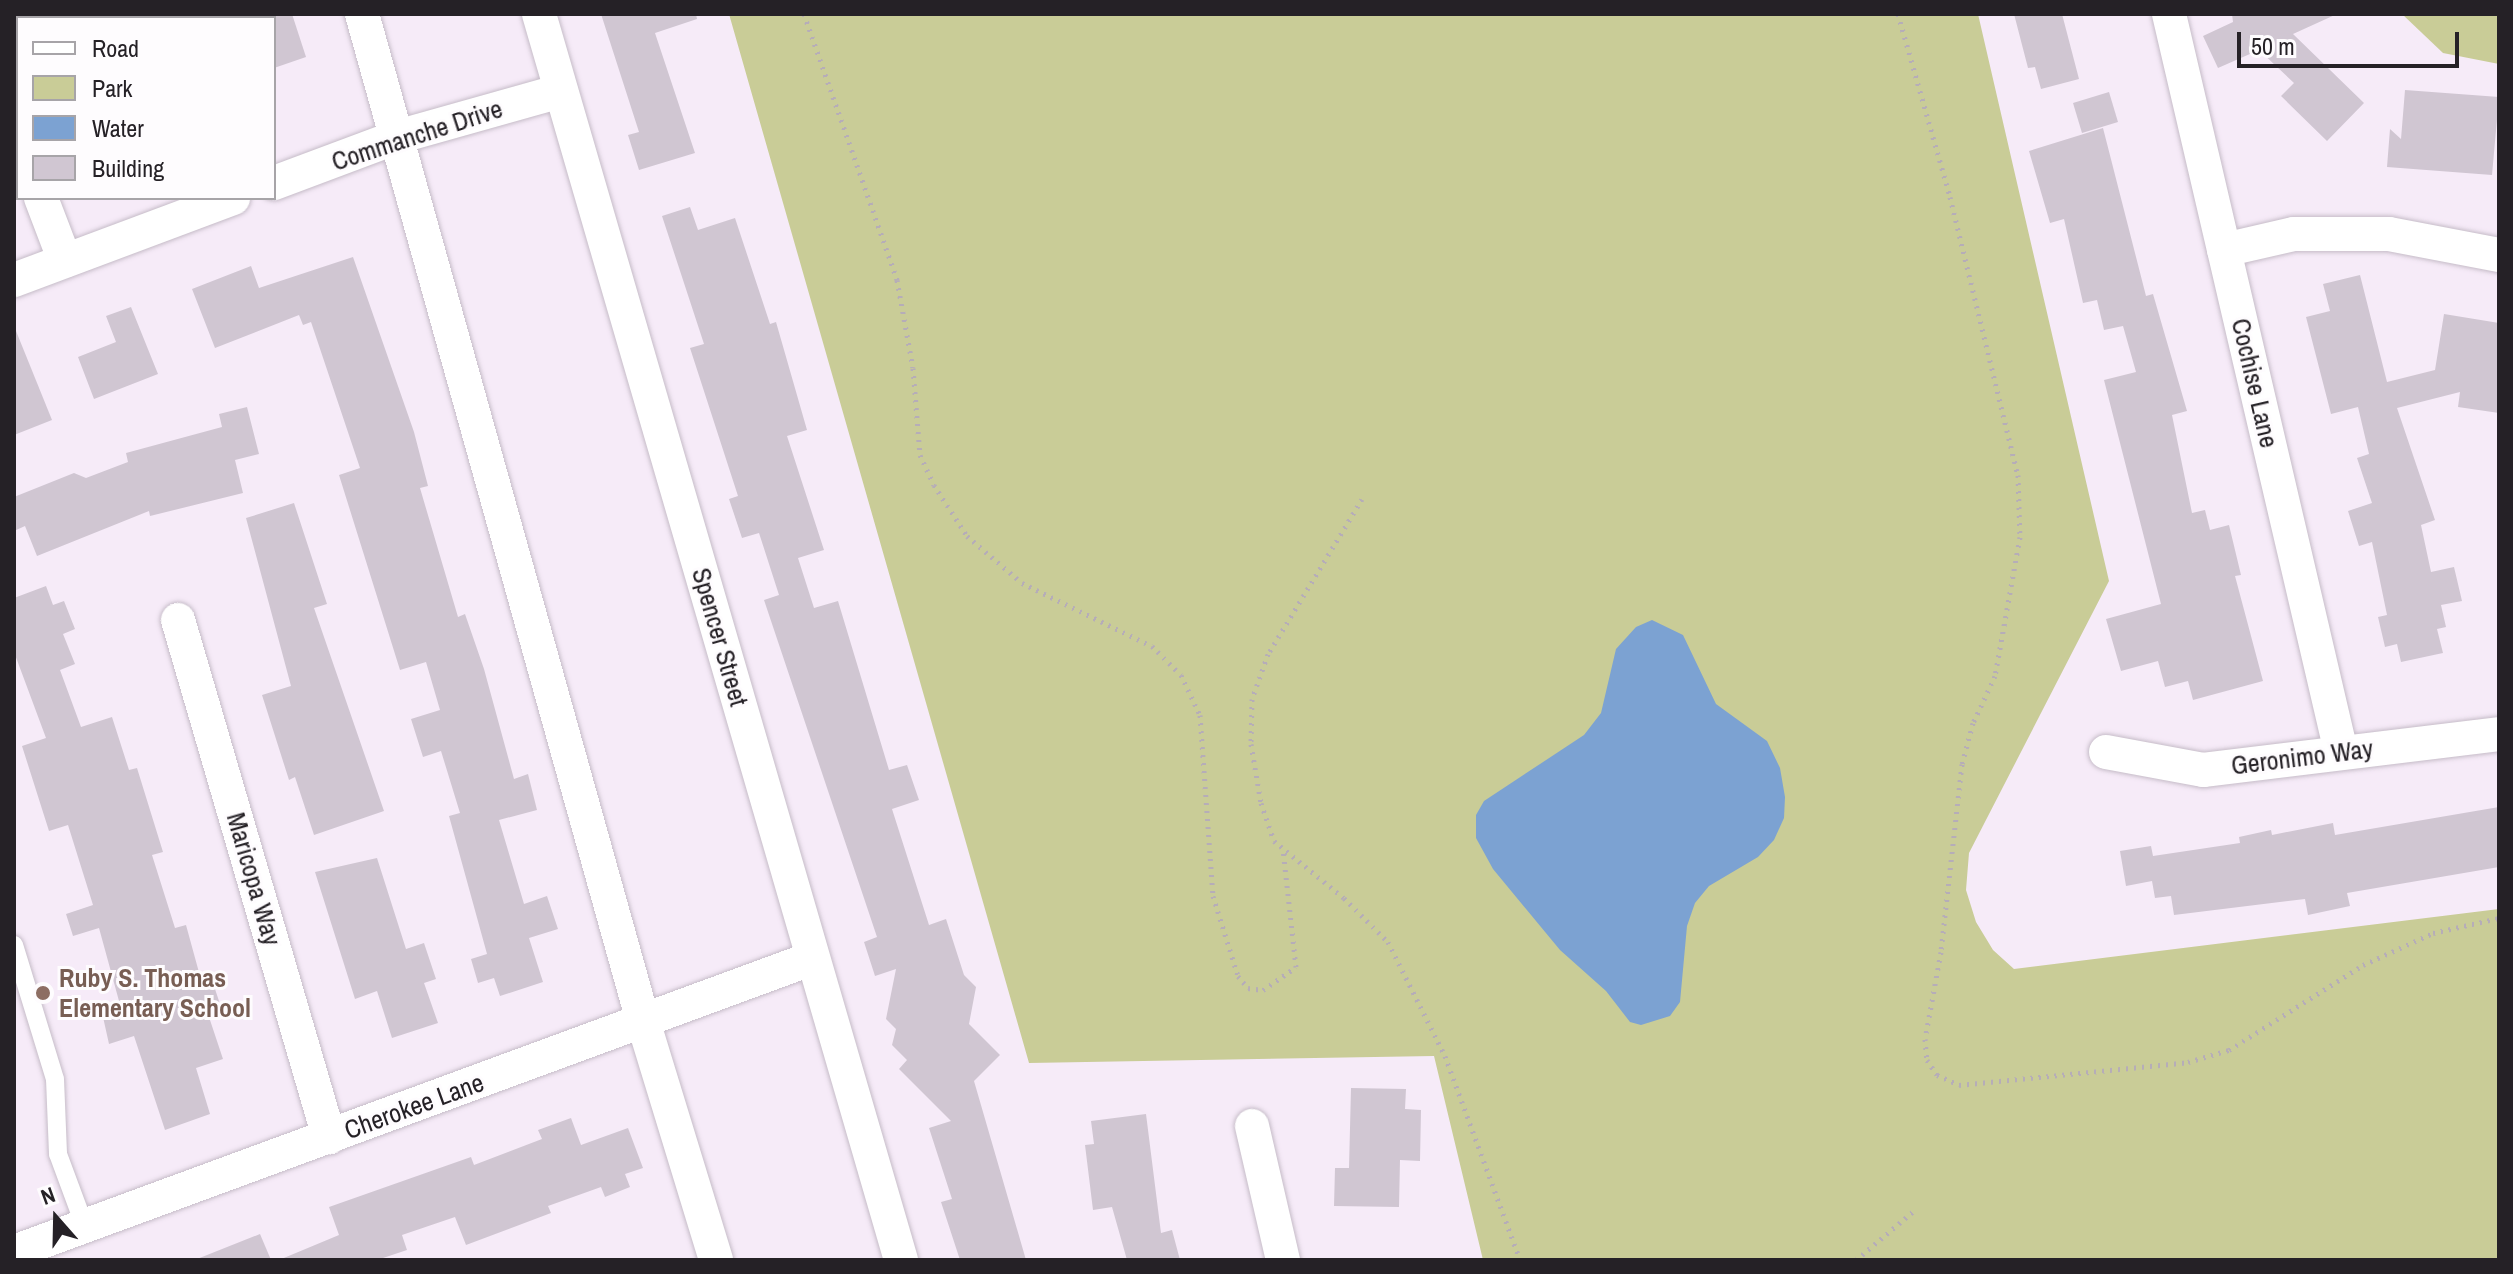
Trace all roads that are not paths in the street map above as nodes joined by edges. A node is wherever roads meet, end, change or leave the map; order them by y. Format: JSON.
{"nodes":[{"id":1,"x":362,"y":14,"type":"edge"},
{"id":2,"x":539,"y":14,"type":"edge"},
{"id":3,"x":2169,"y":14,"type":"edge"},
{"id":4,"x":561,"y":91,"type":"junction"},
{"id":5,"x":397,"y":137,"type":"junction"},
{"id":6,"x":276,"y":182,"type":"edge"},
{"id":7,"x":42,"y":200,"type":"edge"},
{"id":8,"x":228,"y":200,"type":"edge"},
{"id":9,"x":2224,"y":250,"type":"junction"},
{"id":10,"x":2499,"y":255,"type":"edge"},
{"id":11,"x":65,"y":261,"type":"junction"},
{"id":12,"x":14,"y":280,"type":"edge"},
{"id":13,"x":178,"y":620,"type":"dead end"},
{"id":14,"x":2499,"y":734,"type":"edge"},
{"id":15,"x":2106,"y":752,"type":"dead end"},
{"id":16,"x":2341,"y":752,"type":"junction"},
{"id":17,"x":14,"y":945,"type":"edge"},
{"id":18,"x":813,"y":958,"type":"junction"},
{"id":19,"x":643,"y":1021,"type":"junction"},
{"id":20,"x":1252,"y":1126,"type":"dead end"},
{"id":21,"x":329,"y":1137,"type":"junction"},
{"id":22,"x":85,"y":1227,"type":"junction"},
{"id":23,"x":14,"y":1252,"type":"edge"},
{"id":24,"x":716,"y":1260,"type":"edge"},
{"id":25,"x":901,"y":1260,"type":"edge"},
{"id":26,"x":1283,"y":1260,"type":"edge"}],
"edges":[{"from":1,"to":5,"type":"street"},
{"from":2,"to":4,"type":"street","name":"Spencer Street"},
{"from":3,"to":9,"type":"street","name":"Cochise Lane"},
{"from":4,"to":5,"type":"street","name":"Commanche Drive"},
{"from":4,"to":18,"type":"street","name":"Spencer Street"},
{"from":5,"to":6,"type":"street","name":"Commanche Drive"},
{"from":5,"to":19,"type":"street"},
{"from":7,"to":11,"type":"street"},
{"from":8,"to":11,"type":"street"},
{"from":9,"to":10,"type":"street"},
{"from":9,"to":16,"type":"street","name":"Cochise Lane"},
{"from":11,"to":12,"type":"street"},
{"from":13,"to":21,"type":"street","name":"Maricopa Way"},
{"from":14,"to":16,"type":"street","name":"Geronimo Way"},
{"from":15,"to":16,"type":"street","name":"Geronimo Way"},
{"from":17,"to":22,"type":"lane"},
{"from":18,"to":19,"type":"street","name":"Cherokee Lane"},
{"from":18,"to":25,"type":"street","name":"Spencer Street"},
{"from":19,"to":21,"type":"street","name":"Cherokee Lane"},
{"from":19,"to":24,"type":"street"},
{"from":20,"to":26,"type":"street"},
{"from":21,"to":22,"type":"street","name":"Cherokee Lane"},
{"from":22,"to":23,"type":"street","name":"Cherokee Lane"}]}
